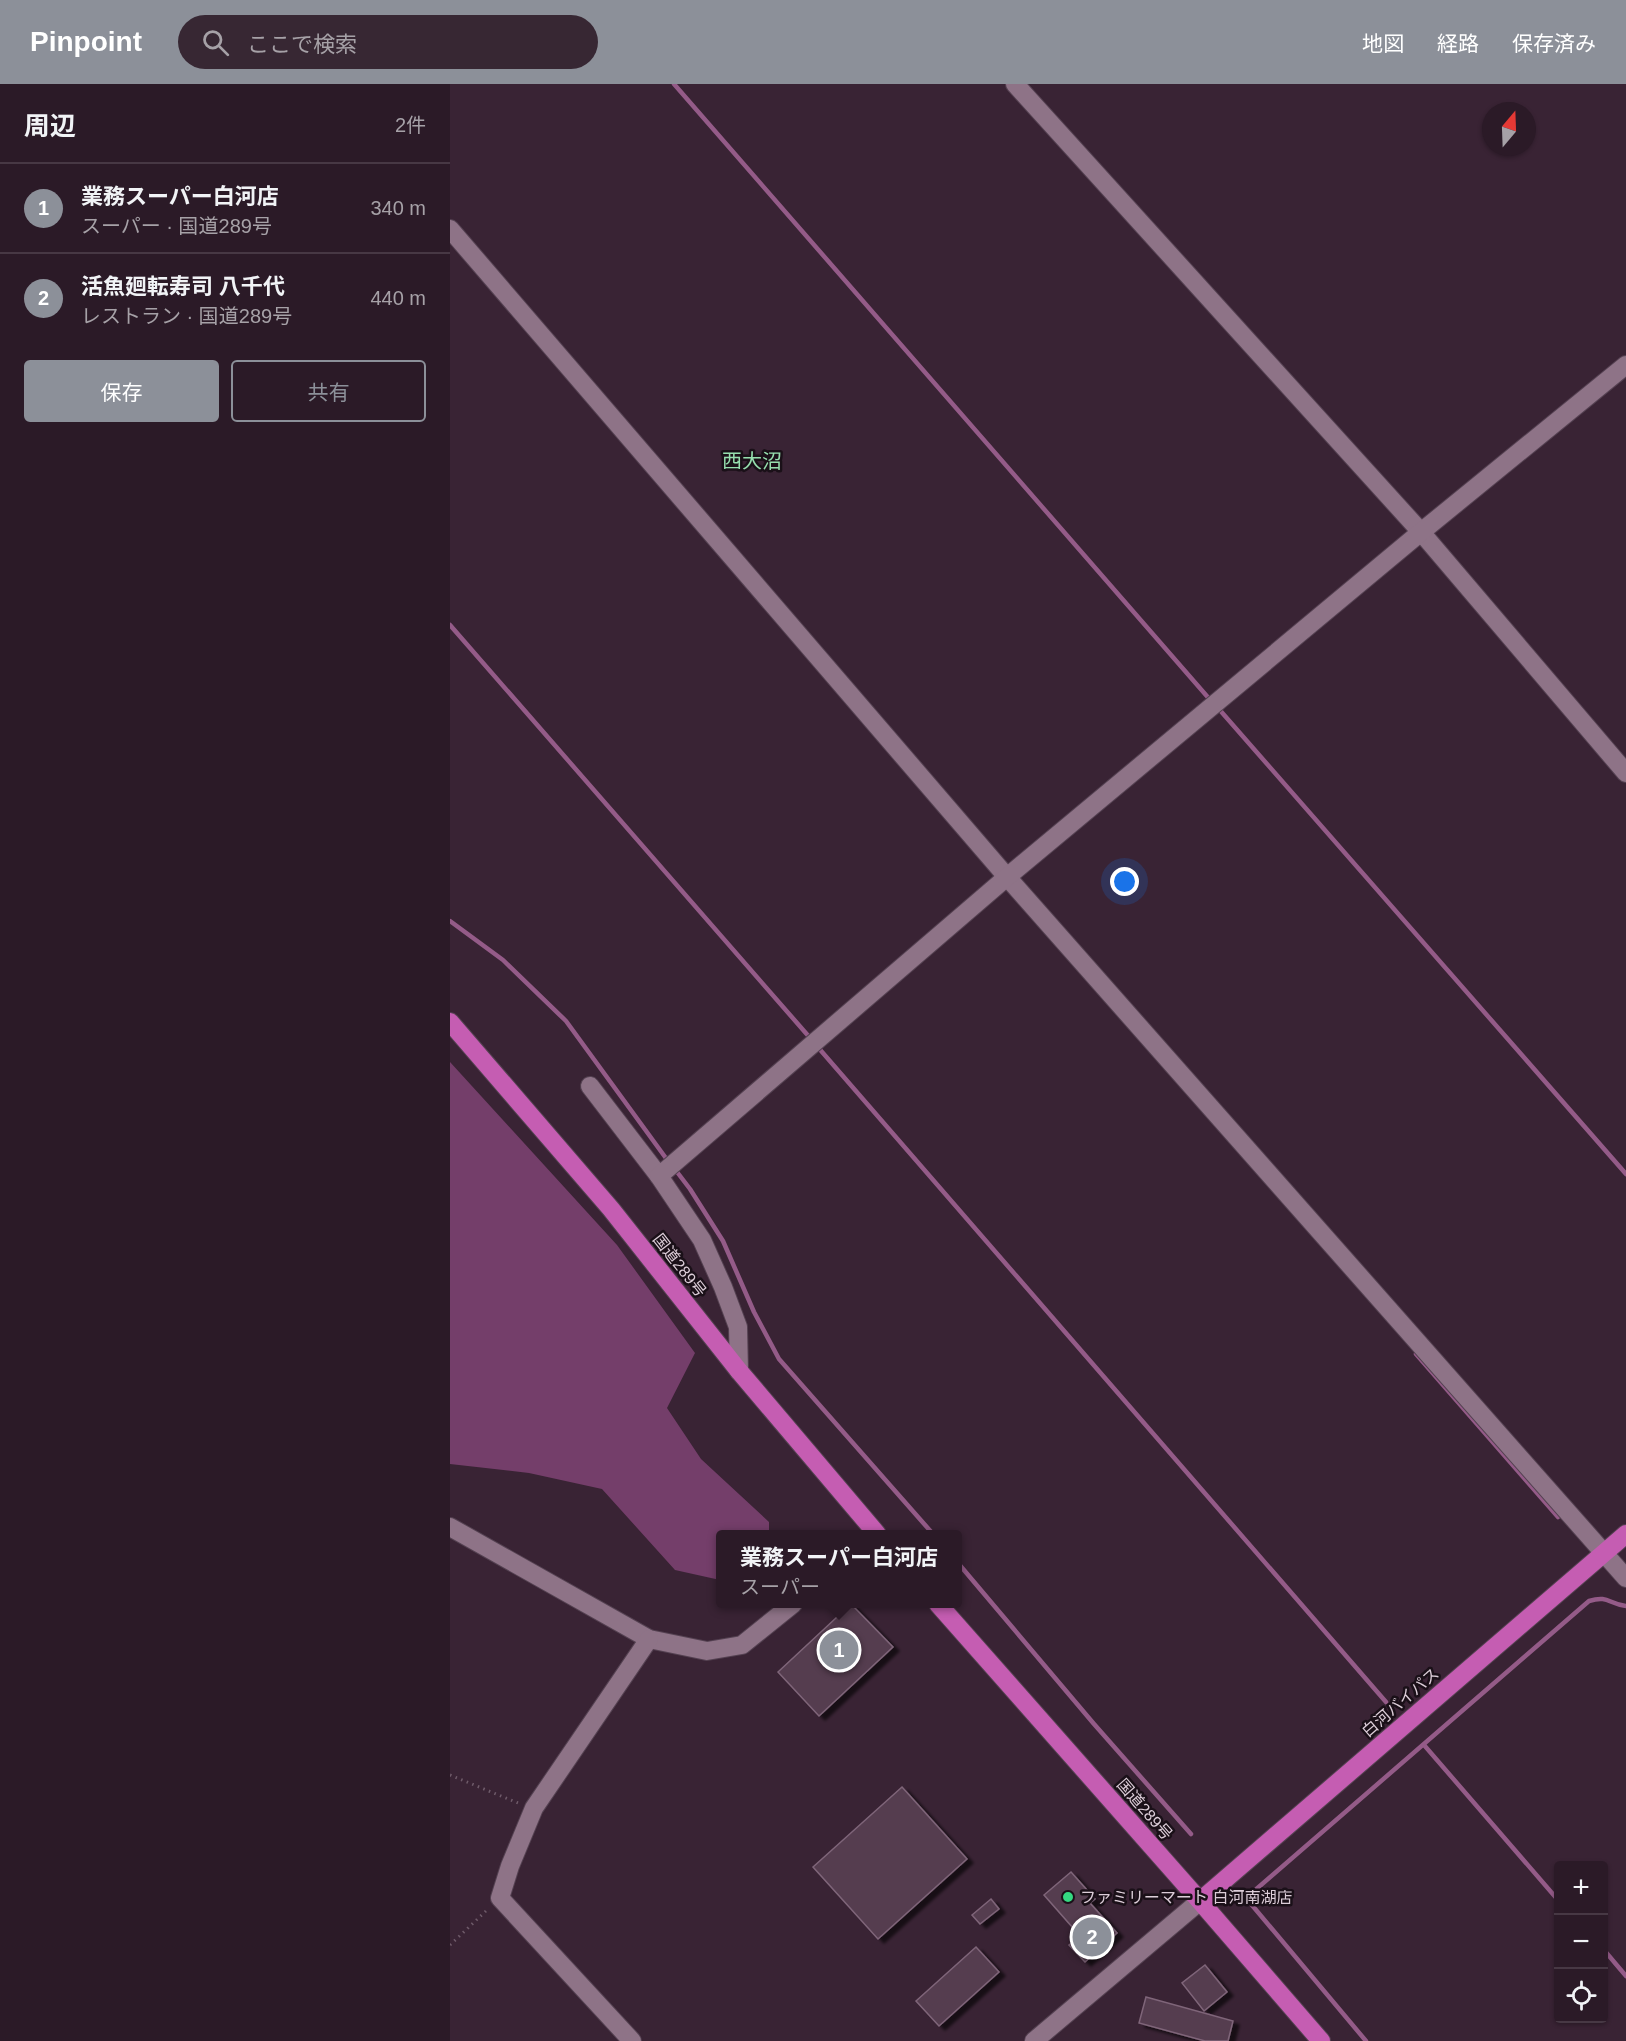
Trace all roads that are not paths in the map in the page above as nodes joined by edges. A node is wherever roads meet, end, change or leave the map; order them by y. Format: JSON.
{"nodes":[{"id":1,"x":1014,"y":84,"type":"edge"},
{"id":2,"x":450,"y":229,"type":"edge"},
{"id":3,"x":1626,"y":365,"type":"edge"},
{"id":4,"x":1421,"y":532,"type":"junction"},
{"id":5,"x":1626,"y":773,"type":"edge"},
{"id":6,"x":1007,"y":877,"type":"junction"},
{"id":7,"x":450,"y":1022,"type":"edge"},
{"id":8,"x":590,"y":1086,"type":"dead end"},
{"id":9,"x":658,"y":1176,"type":"junction"},
{"id":10,"x":739,"y":1371,"type":"junction"},
{"id":11,"x":450,"y":1527,"type":"edge"},
{"id":12,"x":872,"y":1530,"type":"edge"},
{"id":13,"x":1626,"y":1534,"type":"edge"},
{"id":14,"x":1604,"y":1552,"type":"junction"},
{"id":15,"x":1626,"y":1578,"type":"edge"},
{"id":16,"x":788,"y":1608,"type":"edge"},
{"id":17,"x":942,"y":1608,"type":"edge"},
{"id":18,"x":649,"y":1639,"type":"junction"},
{"id":19,"x":1200,"y":1901,"type":"junction"},
{"id":20,"x":632,"y":2041,"type":"edge"},
{"id":21,"x":1034,"y":2041,"type":"edge"},
{"id":22,"x":1321,"y":2041,"type":"edge"}],
"edges":[{"from":1,"to":4,"type":"street"},
{"from":2,"to":6,"type":"street"},
{"from":3,"to":4,"type":"street"},
{"from":4,"to":5,"type":"street"},
{"from":4,"to":6,"type":"street"},
{"from":6,"to":9,"type":"street"},
{"from":6,"to":14,"type":"street"},
{"from":7,"to":10,"type":"highway","name":"国道289号"},
{"from":8,"to":9,"type":"street"},
{"from":9,"to":10,"type":"street"},
{"from":10,"to":12,"type":"highway","name":"国道289号"},
{"from":11,"to":18,"type":"street"},
{"from":13,"to":14,"type":"highway","name":"白河バイパス"},
{"from":14,"to":15,"type":"street"},
{"from":14,"to":19,"type":"highway","name":"白河バイパス"},
{"from":16,"to":18,"type":"street"},
{"from":17,"to":19,"type":"highway","name":"国道289号"},
{"from":18,"to":20,"type":"street"},
{"from":19,"to":21,"type":"street"},
{"from":19,"to":22,"type":"highway","name":"国道289号"}]}
